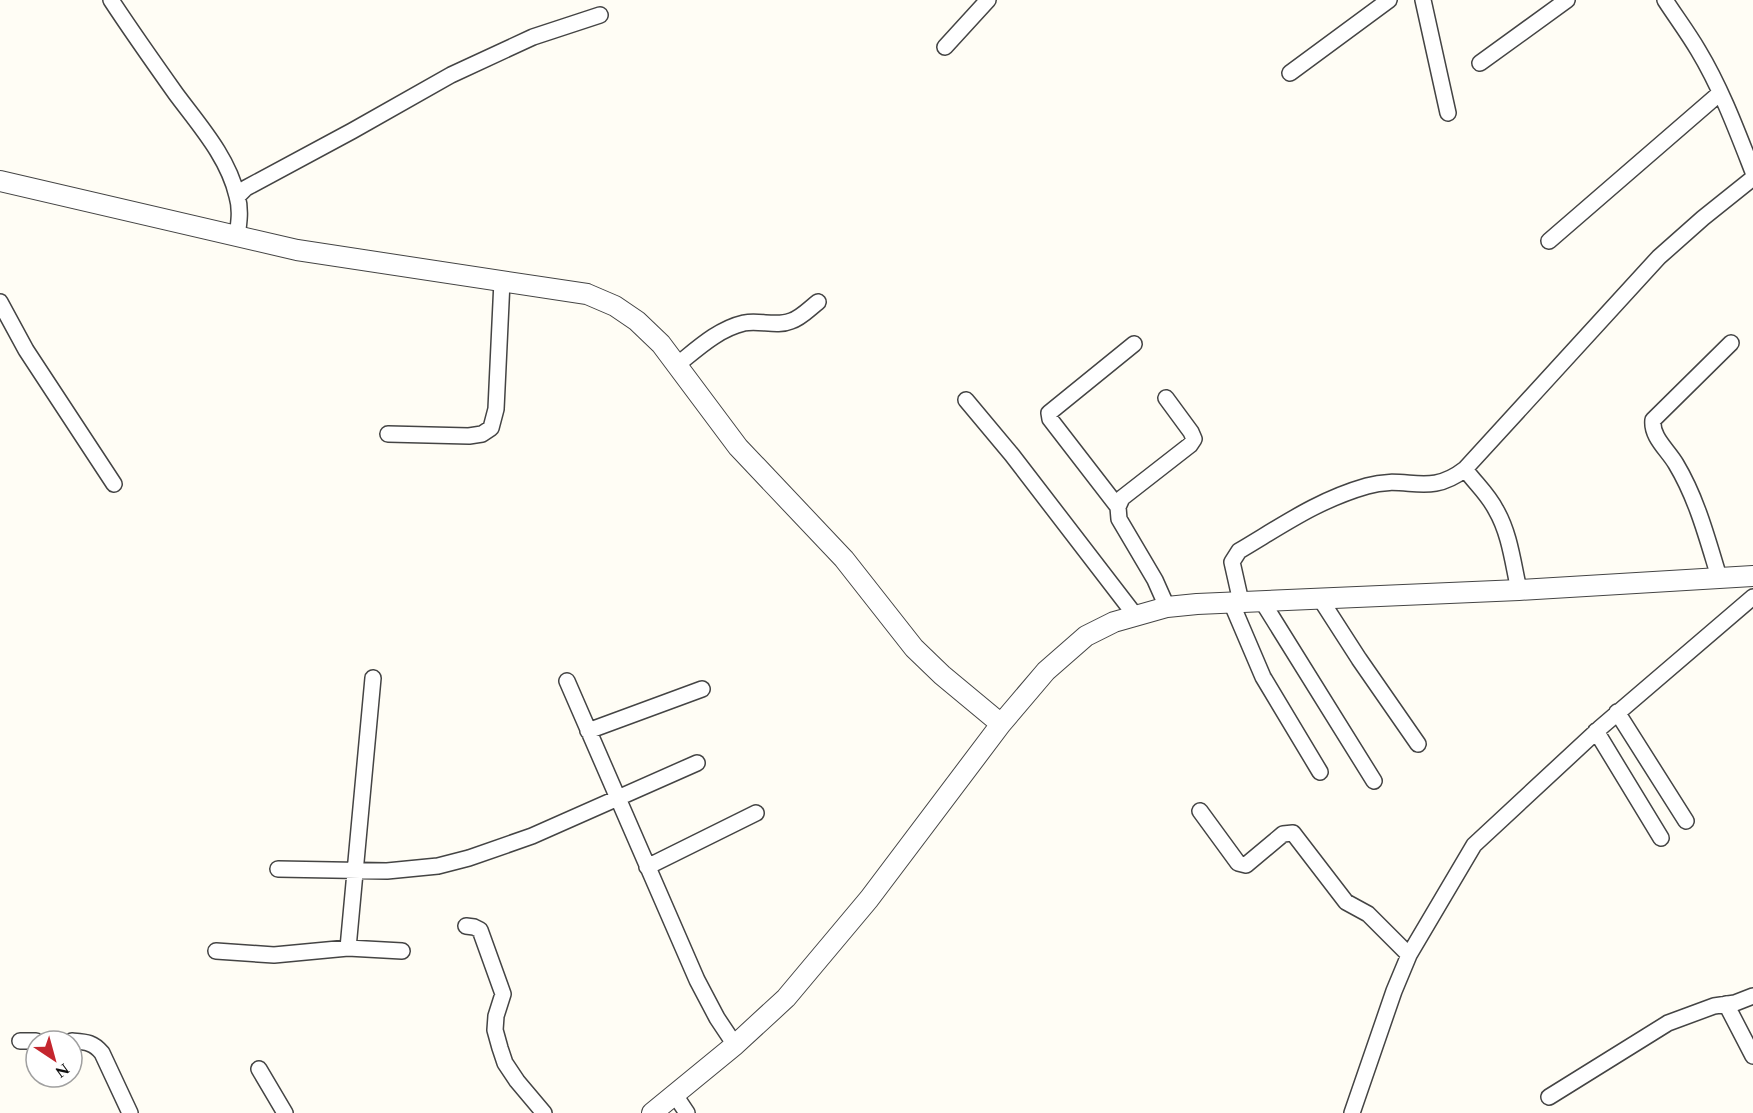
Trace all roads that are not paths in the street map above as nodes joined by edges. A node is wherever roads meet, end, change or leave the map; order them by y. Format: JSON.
{"nodes":[{"id":1,"x":111,"y":0,"type":"edge"},
{"id":2,"x":988,"y":0,"type":"edge"},
{"id":3,"x":1389,"y":0,"type":"edge"},
{"id":4,"x":1423,"y":0,"type":"edge"},
{"id":5,"x":1567,"y":0,"type":"edge"},
{"id":6,"x":1665,"y":0,"type":"edge"},
{"id":7,"x":600,"y":15,"type":"dead end"},
{"id":8,"x":945,"y":47,"type":"dead end"},
{"id":9,"x":1480,"y":63,"type":"dead end"},
{"id":10,"x":1290,"y":73,"type":"dead end"},
{"id":11,"x":1720,"y":93,"type":"junction"},
{"id":12,"x":1448,"y":113,"type":"dead end"},
{"id":13,"x":1753,"y":172,"type":"edge"},
{"id":14,"x":1753,"y":178,"type":"edge"},
{"id":15,"x":0,"y":181,"type":"edge"},
{"id":16,"x":237,"y":196,"type":"junction"},
{"id":17,"x":237,"y":236,"type":"junction"},
{"id":18,"x":1549,"y":241,"type":"dead end"},
{"id":19,"x":502,"y":281,"type":"junction"},
{"id":20,"x":0,"y":302,"type":"edge"},
{"id":21,"x":818,"y":302,"type":"dead end"},
{"id":22,"x":1731,"y":343,"type":"dead end"},
{"id":23,"x":1134,"y":344,"type":"dead end"},
{"id":24,"x":676,"y":366,"type":"junction"},
{"id":25,"x":1166,"y":398,"type":"dead end"},
{"id":26,"x":966,"y":400,"type":"dead end"},
{"id":27,"x":388,"y":434,"type":"dead end"},
{"id":28,"x":1465,"y":469,"type":"junction"},
{"id":29,"x":114,"y":484,"type":"dead end"},
{"id":30,"x":1118,"y":507,"type":"junction"},
{"id":31,"x":1753,"y":576,"type":"edge"},
{"id":32,"x":1719,"y":577,"type":"junction"},
{"id":33,"x":1520,"y":590,"type":"junction"},
{"id":34,"x":1753,"y":597,"type":"edge"},
{"id":35,"x":1321,"y":600,"type":"junction"},
{"id":36,"x":1236,"y":602,"type":"junction"},
{"id":37,"x":1262,"y":602,"type":"junction"},
{"id":38,"x":1167,"y":607,"type":"junction"},
{"id":39,"x":1135,"y":615,"type":"junction"},
{"id":40,"x":373,"y":678,"type":"dead end"},
{"id":41,"x":567,"y":681,"type":"dead end"},
{"id":42,"x":702,"y":689,"type":"dead end"},
{"id":43,"x":1617,"y":712,"type":"junction"},
{"id":44,"x":1002,"y":724,"type":"junction"},
{"id":45,"x":588,"y":731,"type":"junction"},
{"id":46,"x":1596,"y":731,"type":"junction"},
{"id":47,"x":1418,"y":744,"type":"dead end"},
{"id":48,"x":697,"y":763,"type":"dead end"},
{"id":49,"x":1320,"y":772,"type":"dead end"},
{"id":50,"x":1374,"y":781,"type":"dead end"},
{"id":51,"x":618,"y":798,"type":"junction"},
{"id":52,"x":1200,"y":811,"type":"dead end"},
{"id":53,"x":756,"y":813,"type":"dead end"},
{"id":54,"x":1686,"y":821,"type":"dead end"},
{"id":55,"x":1661,"y":838,"type":"dead end"},
{"id":56,"x":647,"y":867,"type":"junction"},
{"id":57,"x":278,"y":869,"type":"dead end"},
{"id":58,"x":356,"y":870,"type":"junction"},
{"id":59,"x":466,"y":926,"type":"dead end"},
{"id":60,"x":348,"y":948,"type":"junction"},
{"id":61,"x":216,"y":951,"type":"dead end"},
{"id":62,"x":402,"y":951,"type":"dead end"},
{"id":63,"x":1409,"y":956,"type":"junction"},
{"id":64,"x":1753,"y":996,"type":"edge"},
{"id":65,"x":1726,"y":1004,"type":"junction"},
{"id":66,"x":20,"y":1041,"type":"dead end"},
{"id":67,"x":24,"y":1041,"type":"edge"},
{"id":68,"x":84,"y":1043,"type":"edge"},
{"id":69,"x":735,"y":1045,"type":"junction"},
{"id":70,"x":1753,"y":1056,"type":"edge"},
{"id":71,"x":259,"y":1070,"type":"dead end"},
{"id":72,"x":675,"y":1095,"type":"junction"},
{"id":73,"x":1549,"y":1097,"type":"dead end"},
{"id":74,"x":129,"y":1113,"type":"edge"},
{"id":75,"x":285,"y":1113,"type":"edge"},
{"id":76,"x":544,"y":1113,"type":"edge"},
{"id":77,"x":652,"y":1113,"type":"edge"},
{"id":78,"x":687,"y":1113,"type":"edge"},
{"id":79,"x":1352,"y":1113,"type":"edge"}],
"edges":[{"from":1,"to":16,"type":"street"},
{"from":2,"to":8,"type":"street"},
{"from":3,"to":10,"type":"street"},
{"from":4,"to":12,"type":"street"},
{"from":5,"to":9,"type":"street"},
{"from":6,"to":11,"type":"street"},
{"from":7,"to":16,"type":"street"},
{"from":11,"to":13,"type":"street"},
{"from":11,"to":18,"type":"street"},
{"from":14,"to":28,"type":"street"},
{"from":15,"to":17,"type":"street"},
{"from":16,"to":17,"type":"street"},
{"from":17,"to":19,"type":"street"},
{"from":19,"to":24,"type":"street"},
{"from":19,"to":27,"type":"street"},
{"from":20,"to":29,"type":"street"},
{"from":21,"to":24,"type":"street"},
{"from":22,"to":32,"type":"street"},
{"from":23,"to":30,"type":"street"},
{"from":24,"to":44,"type":"street"},
{"from":25,"to":30,"type":"street"},
{"from":26,"to":39,"type":"street"},
{"from":28,"to":33,"type":"street"},
{"from":28,"to":36,"type":"street"},
{"from":30,"to":38,"type":"street"},
{"from":31,"to":32,"type":"street"},
{"from":32,"to":33,"type":"street"},
{"from":33,"to":35,"type":"street"},
{"from":34,"to":43,"type":"street"},
{"from":35,"to":37,"type":"street"},
{"from":35,"to":47,"type":"street"},
{"from":36,"to":37,"type":"street"},
{"from":36,"to":38,"type":"street"},
{"from":36,"to":49,"type":"street"},
{"from":37,"to":50,"type":"street"},
{"from":38,"to":39,"type":"street"},
{"from":39,"to":44,"type":"street"},
{"from":40,"to":58,"type":"street"},
{"from":41,"to":45,"type":"street"},
{"from":42,"to":45,"type":"street"},
{"from":43,"to":46,"type":"street"},
{"from":43,"to":54,"type":"street"},
{"from":44,"to":69,"type":"street"},
{"from":45,"to":51,"type":"street"},
{"from":46,"to":55,"type":"street"},
{"from":46,"to":63,"type":"street"},
{"from":48,"to":51,"type":"street"},
{"from":51,"to":56,"type":"street"},
{"from":51,"to":58,"type":"street"},
{"from":52,"to":63,"type":"street"},
{"from":53,"to":56,"type":"street"},
{"from":56,"to":69,"type":"street"},
{"from":57,"to":58,"type":"street"},
{"from":58,"to":60,"type":"street"},
{"from":59,"to":76,"type":"street"},
{"from":60,"to":61,"type":"street"},
{"from":60,"to":62,"type":"street"},
{"from":63,"to":79,"type":"street"},
{"from":64,"to":65,"type":"street"},
{"from":65,"to":70,"type":"street"},
{"from":65,"to":73,"type":"street"},
{"from":66,"to":67,"type":"street"},
{"from":68,"to":74,"type":"street"},
{"from":69,"to":72,"type":"street"},
{"from":71,"to":75,"type":"street"},
{"from":72,"to":77,"type":"street"},
{"from":72,"to":78,"type":"street"}]}
